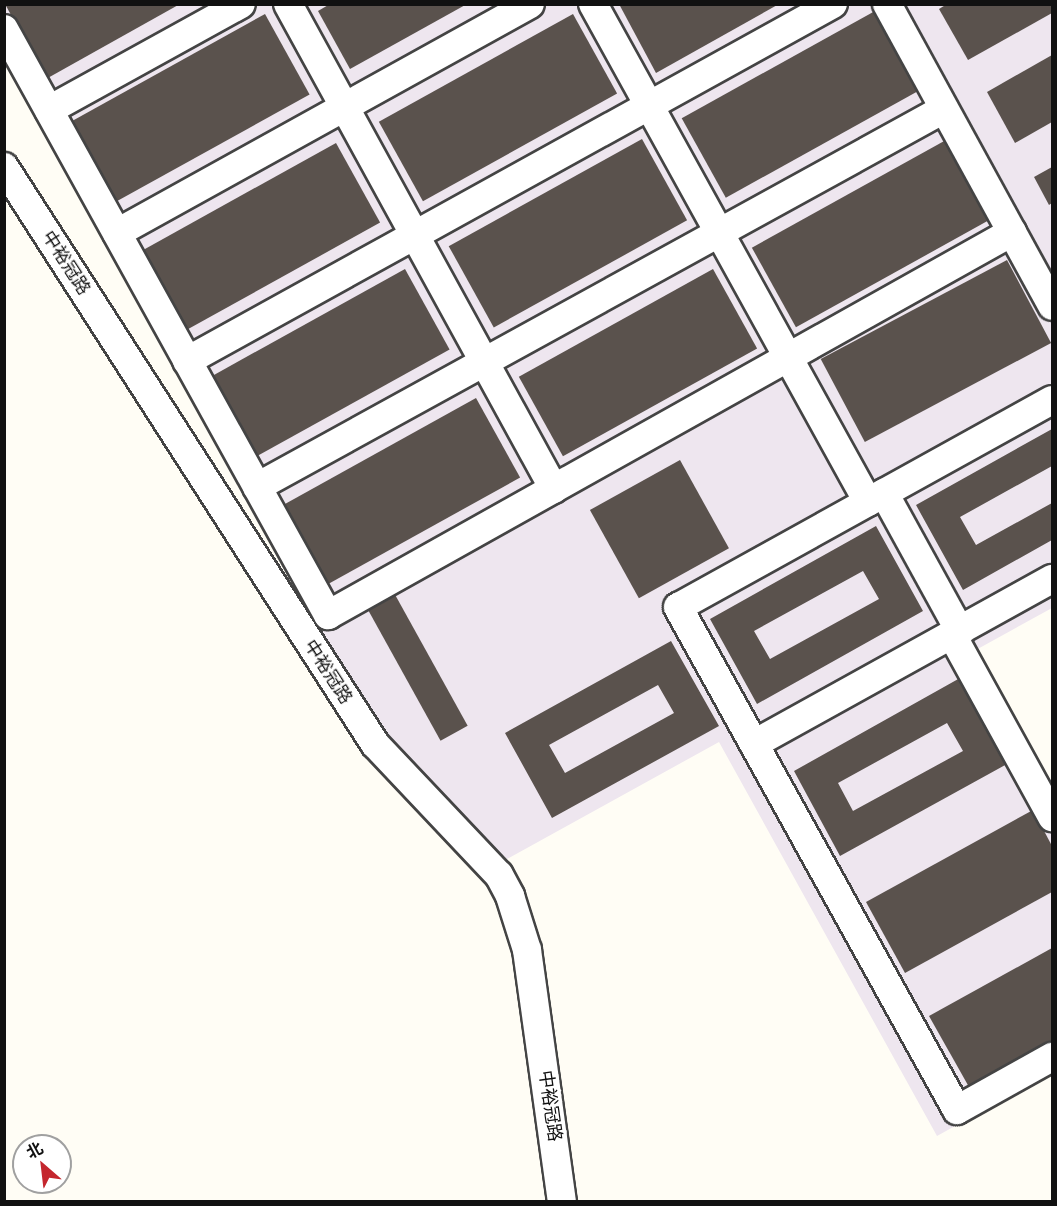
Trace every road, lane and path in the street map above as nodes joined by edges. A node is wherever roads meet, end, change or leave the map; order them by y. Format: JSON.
{"nodes":[{"id":1,"x":241,"y":4,"type":"edge"},
{"id":2,"x":288,"y":4,"type":"edge"},
{"id":3,"x":530,"y":4,"type":"edge"},
{"id":4,"x":593,"y":4,"type":"edge"},
{"id":5,"x":833,"y":4,"type":"edge"},
{"id":6,"x":886,"y":4,"type":"edge"},
{"id":7,"x":4,"y":29,"type":"edge"},
{"id":8,"x":649,"y":106,"type":"junction"},
{"id":9,"x":344,"y":107,"type":"junction"},
{"id":10,"x":944,"y":109,"type":"junction"},
{"id":11,"x":49,"y":110,"type":"junction"},
{"id":12,"x":4,"y":167,"type":"edge"},
{"id":13,"x":117,"y":232,"type":"junction"},
{"id":14,"x":1012,"y":232,"type":"junction"},
{"id":15,"x":719,"y":233,"type":"junction"},
{"id":16,"x":414,"y":236,"type":"junction"},
{"id":17,"x":1053,"y":306,"type":"edge"},
{"id":18,"x":788,"y":358,"type":"junction"},
{"id":19,"x":187,"y":361,"type":"junction"},
{"id":20,"x":484,"y":362,"type":"junction"},
{"id":21,"x":1053,"y":400,"type":"edge"},
{"id":22,"x":257,"y":488,"type":"junction"},
{"id":23,"x":554,"y":489,"type":"junction"},
{"id":24,"x":876,"y":498,"type":"junction"},
{"id":25,"x":1053,"y":579,"type":"edge"},
{"id":26,"x":956,"y":633,"type":"junction"},
{"id":27,"x":754,"y":744,"type":"junction"},
{"id":28,"x":1053,"y":817,"type":"edge"},
{"id":29,"x":1053,"y":1058,"type":"edge"},
{"id":30,"x":562,"y":1202,"type":"edge"}],
"edges":[{"from":1,"to":11,"type":"street"},
{"from":2,"to":9,"type":"street"},
{"from":3,"to":9,"type":"street"},
{"from":4,"to":8,"type":"street"},
{"from":5,"to":8,"type":"street"},
{"from":6,"to":10,"type":"street"},
{"from":7,"to":11,"type":"street"},
{"from":8,"to":15,"type":"street"},
{"from":8,"to":16,"type":"street"},
{"from":9,"to":13,"type":"street"},
{"from":9,"to":16,"type":"street"},
{"from":10,"to":14,"type":"street"},
{"from":10,"to":15,"type":"street"},
{"from":11,"to":13,"type":"street"},
{"from":12,"to":30,"type":"street","name":"中裕冠路"},
{"from":13,"to":19,"type":"street"},
{"from":14,"to":17,"type":"street"},
{"from":14,"to":18,"type":"street"},
{"from":15,"to":18,"type":"street"},
{"from":15,"to":20,"type":"street"},
{"from":16,"to":19,"type":"street"},
{"from":16,"to":20,"type":"street"},
{"from":18,"to":23,"type":"street"},
{"from":18,"to":24,"type":"street"},
{"from":19,"to":22,"type":"street"},
{"from":20,"to":22,"type":"street"},
{"from":20,"to":23,"type":"street"},
{"from":21,"to":24,"type":"street"},
{"from":22,"to":23,"type":"street"},
{"from":24,"to":26,"type":"street"},
{"from":24,"to":27,"type":"street"},
{"from":25,"to":26,"type":"street"},
{"from":26,"to":27,"type":"street"},
{"from":26,"to":28,"type":"street"},
{"from":27,"to":29,"type":"street"}]}
